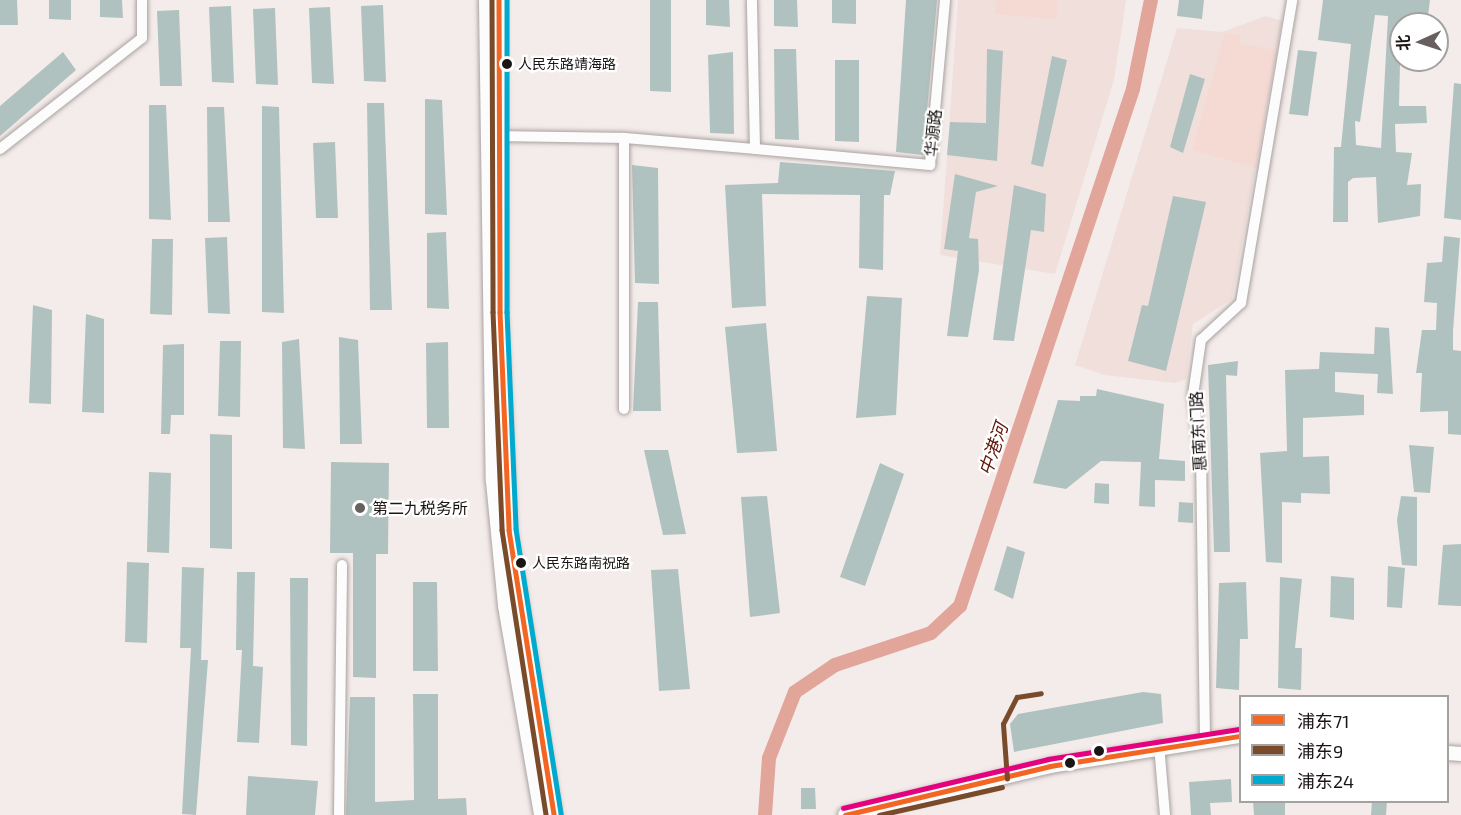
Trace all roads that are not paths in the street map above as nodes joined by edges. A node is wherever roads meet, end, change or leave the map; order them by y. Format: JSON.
{"nodes":[{"id":1,"x":142,"y":0,"type":"edge"},
{"id":2,"x":486,"y":0,"type":"edge"},
{"id":3,"x":499,"y":0,"type":"edge"},
{"id":4,"x":752,"y":0,"type":"edge"},
{"id":5,"x":945,"y":0,"type":"edge"},
{"id":6,"x":1292,"y":0,"type":"edge"},
{"id":7,"x":500,"y":136,"type":"junction"},
{"id":8,"x":624,"y":138,"type":"junction"},
{"id":9,"x":0,"y":149,"type":"edge"},
{"id":10,"x":755,"y":149,"type":"junction"},
{"id":11,"x":624,"y":409,"type":"dead end"},
{"id":12,"x":342,"y":565,"type":"dead end"},
{"id":13,"x":1239,"y":736,"type":"edge"},
{"id":14,"x":1206,"y":740,"type":"junction"},
{"id":15,"x":1160,"y":745,"type":"junction"},
{"id":16,"x":339,"y":815,"type":"edge"},
{"id":17,"x":541,"y":815,"type":"edge"},
{"id":18,"x":554,"y":815,"type":"edge"},
{"id":19,"x":844,"y":815,"type":"edge"},
{"id":20,"x":1165,"y":815,"type":"edge"}],
"edges":[{"from":1,"to":9,"type":"street"},
{"from":2,"to":17,"type":"street"},
{"from":3,"to":7,"type":"street"},
{"from":4,"to":10,"type":"street"},
{"from":5,"to":10,"type":"street","name":"华源路"},
{"from":6,"to":14,"type":"street","name":"惠南东门路"},
{"from":7,"to":8,"type":"street"},
{"from":7,"to":18,"type":"street"},
{"from":8,"to":10,"type":"street"},
{"from":8,"to":11,"type":"street"},
{"from":12,"to":16,"type":"street"},
{"from":13,"to":14,"type":"street"},
{"from":14,"to":15,"type":"street"},
{"from":15,"to":19,"type":"street"},
{"from":15,"to":20,"type":"street"}]}
